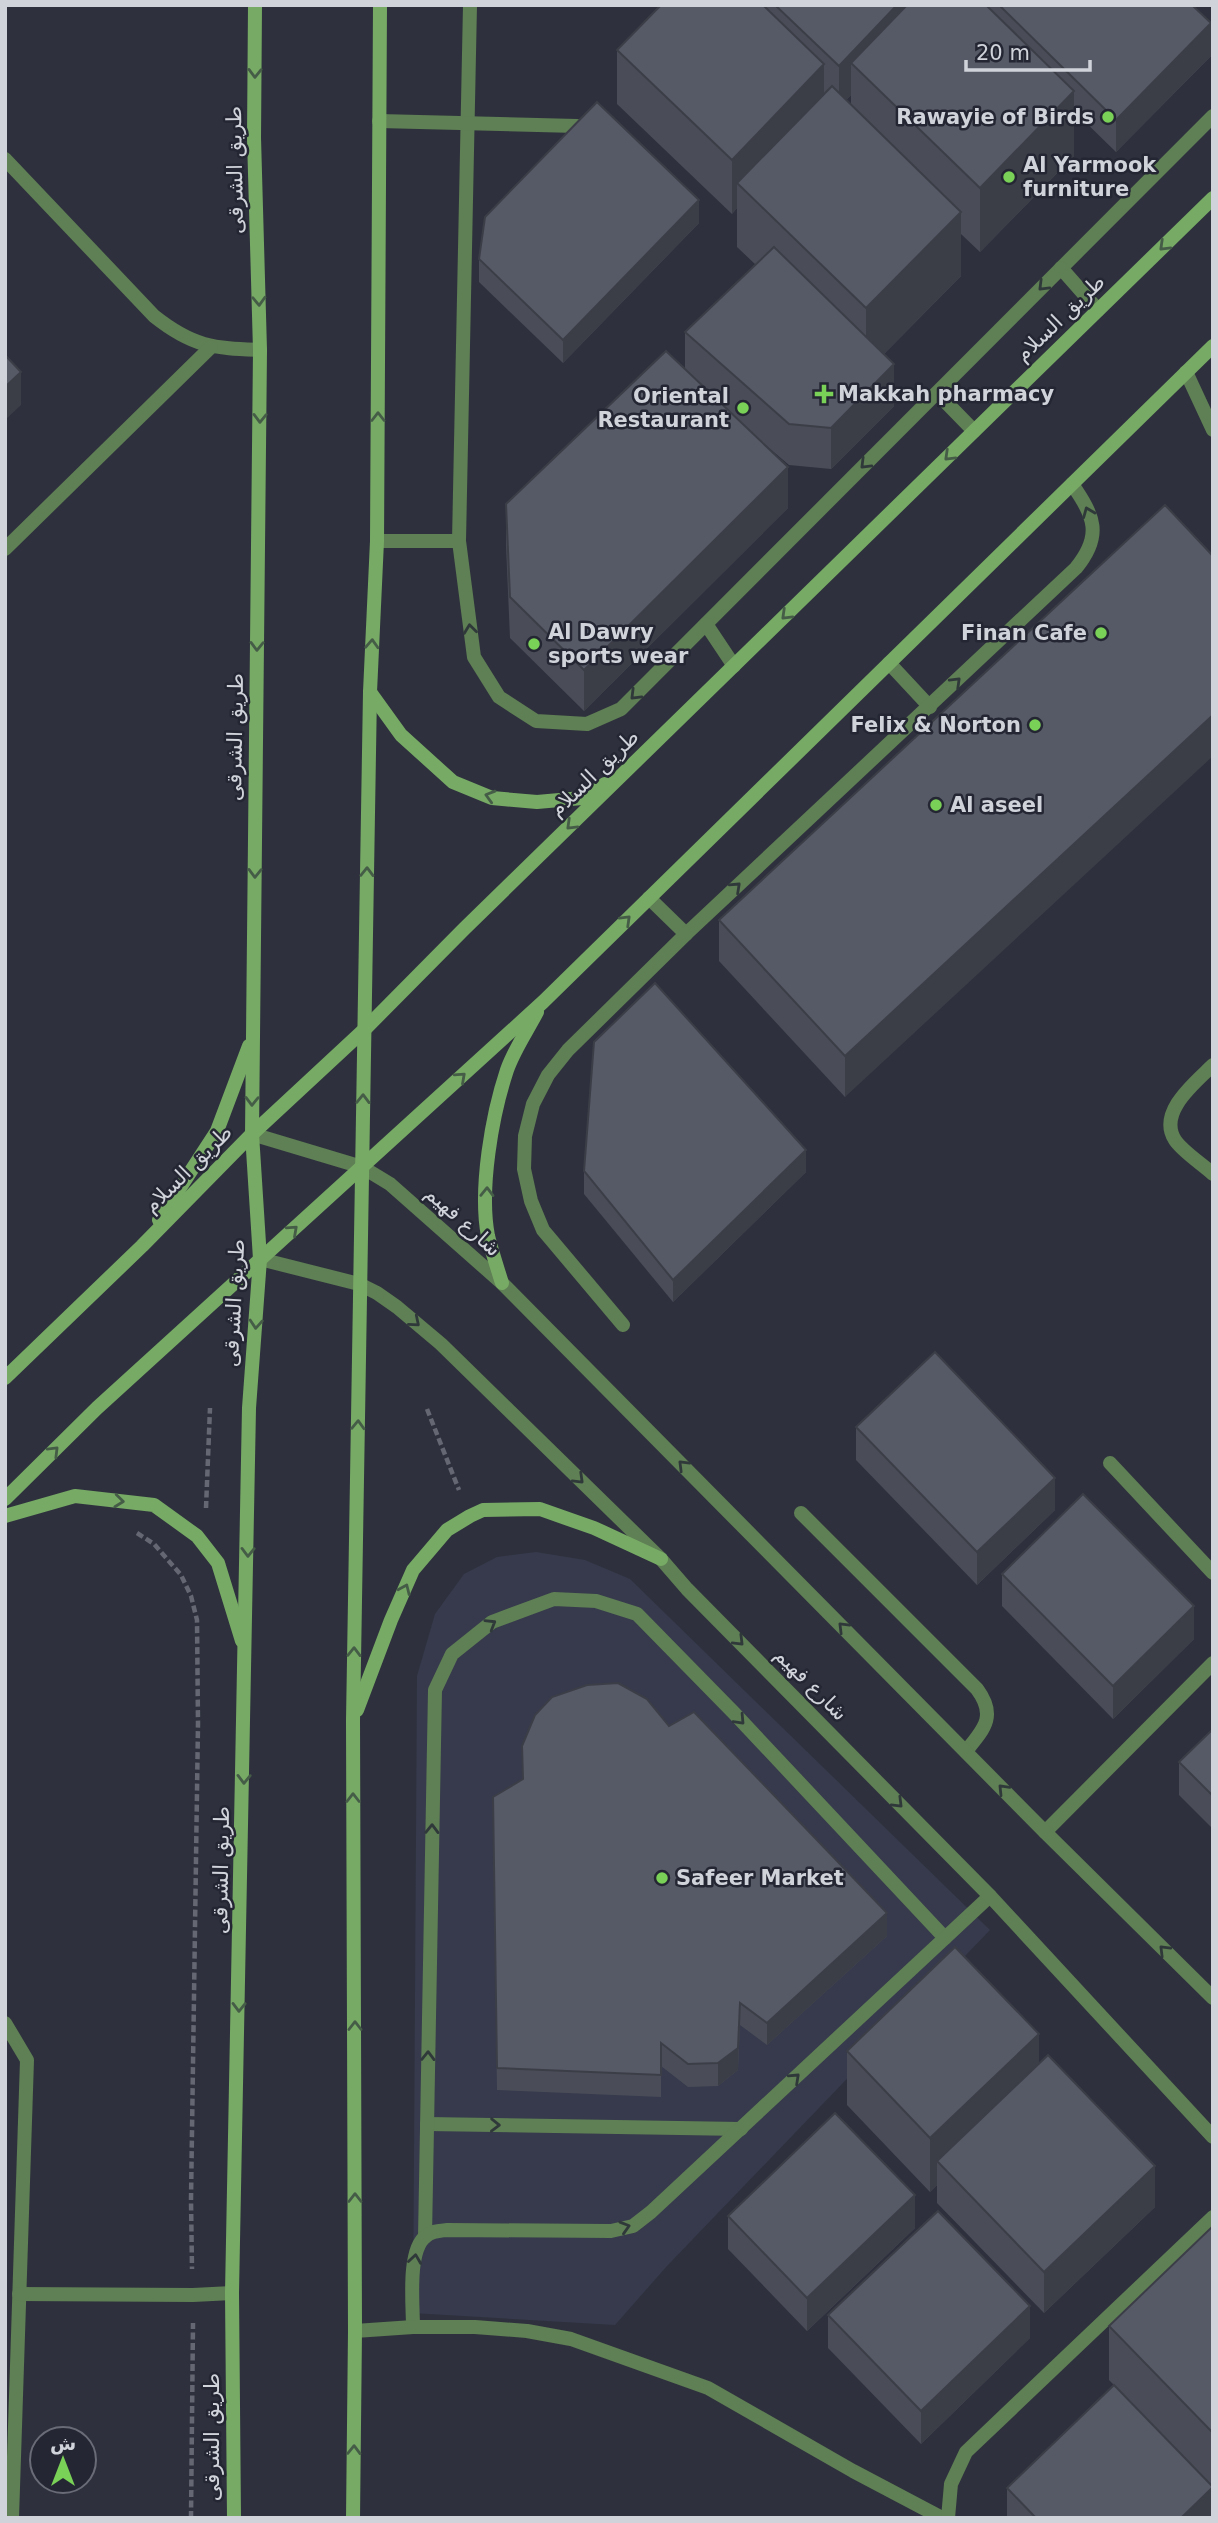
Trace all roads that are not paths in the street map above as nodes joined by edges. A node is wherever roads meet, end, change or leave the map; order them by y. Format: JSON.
{"nodes":[{"id":1,"x":255,"y":5,"type":"edge"},
{"id":2,"x":380,"y":5,"type":"edge"},
{"id":3,"x":470,"y":5,"type":"edge"},
{"id":4,"x":1213,"y":117,"type":"edge"},
{"id":5,"x":379,"y":121,"type":"junction"},
{"id":6,"x":468,"y":123,"type":"junction"},
{"id":7,"x":577,"y":127,"type":"edge"},
{"id":8,"x":5,"y":159,"type":"edge"},
{"id":9,"x":1213,"y":198,"type":"edge"},
{"id":10,"x":1062,"y":268,"type":"junction"},
{"id":11,"x":1098,"y":310,"type":"junction"},
{"id":12,"x":1213,"y":346,"type":"edge"},
{"id":13,"x":211,"y":347,"type":"junction"},
{"id":14,"x":260,"y":350,"type":"junction"},
{"id":15,"x":1186,"y":372,"type":"junction"},
{"id":16,"x":937,"y":393,"type":"junction"},
{"id":17,"x":1213,"y":430,"type":"edge"},
{"id":18,"x":974,"y":431,"type":"junction"},
{"id":19,"x":1072,"y":484,"type":"junction"},
{"id":20,"x":377,"y":541,"type":"junction"},
{"id":21,"x":459,"y":541,"type":"junction"},
{"id":22,"x":5,"y":549,"type":"edge"},
{"id":23,"x":706,"y":624,"type":"junction"},
{"id":24,"x":889,"y":663,"type":"junction"},
{"id":25,"x":734,"y":666,"type":"junction"},
{"id":26,"x":370,"y":692,"type":"junction"},
{"id":27,"x":930,"y":707,"type":"junction"},
{"id":28,"x":625,"y":773,"type":"junction"},
{"id":29,"x":649,"y":898,"type":"junction"},
{"id":30,"x":686,"y":934,"type":"junction"},
{"id":31,"x":543,"y":1002,"type":"junction"},
{"id":32,"x":364,"y":1030,"type":"junction"},
{"id":33,"x":253,"y":1035,"type":"junction"},
{"id":34,"x":1213,"y":1065,"type":"edge"},
{"id":35,"x":252,"y":1134,"type":"junction"},
{"id":36,"x":362,"y":1167,"type":"junction"},
{"id":37,"x":1213,"y":1174,"type":"edge"},
{"id":38,"x":142,"y":1246,"type":"junction"},
{"id":39,"x":260,"y":1259,"type":"junction"},
{"id":40,"x":502,"y":1283,"type":"junction"},
{"id":41,"x":359,"y":1284,"type":"junction"},
{"id":42,"x":623,"y":1325,"type":"dead end"},
{"id":43,"x":5,"y":1378,"type":"edge"},
{"id":44,"x":1110,"y":1463,"type":"dead end"},
{"id":45,"x":5,"y":1499,"type":"edge"},
{"id":46,"x":801,"y":1513,"type":"dead end"},
{"id":47,"x":5,"y":1516,"type":"edge"},
{"id":48,"x":660,"y":1559,"type":"junction"},
{"id":49,"x":1213,"y":1573,"type":"edge"},
{"id":50,"x":246,"y":1655,"type":"junction"},
{"id":51,"x":1213,"y":1663,"type":"edge"},
{"id":52,"x":353,"y":1721,"type":"junction"},
{"id":53,"x":966,"y":1751,"type":"junction"},
{"id":54,"x":1045,"y":1832,"type":"junction"},
{"id":55,"x":990,"y":1896,"type":"junction"},
{"id":56,"x":945,"y":1938,"type":"junction"},
{"id":57,"x":1213,"y":1998,"type":"edge"},
{"id":58,"x":5,"y":2024,"type":"edge"},
{"id":59,"x":427,"y":2124,"type":"junction"},
{"id":60,"x":741,"y":2129,"type":"junction"},
{"id":61,"x":1213,"y":2137,"type":"edge"},
{"id":62,"x":1213,"y":2217,"type":"edge"},
{"id":63,"x":425,"y":2236,"type":"junction"},
{"id":64,"x":232,"y":2293,"type":"junction"},
{"id":65,"x":19,"y":2294,"type":"junction"},
{"id":66,"x":413,"y":2327,"type":"junction"},
{"id":67,"x":355,"y":2331,"type":"junction"},
{"id":68,"x":10,"y":2417,"type":"edge"},
{"id":69,"x":12,"y":2518,"type":"edge"},
{"id":70,"x":234,"y":2518,"type":"edge"},
{"id":71,"x":353,"y":2518,"type":"edge"},
{"id":72,"x":942,"y":2518,"type":"edge"},
{"id":73,"x":948,"y":2518,"type":"edge"}],
"edges":[{"from":1,"to":14,"type":"main road","name":"طريق الشرقى","one_way":true},
{"from":2,"to":5,"type":"main road"},
{"from":3,"to":6,"type":"street"},
{"from":4,"to":10,"type":"street"},
{"from":5,"to":6,"type":"street"},
{"from":20,"to":5,"type":"main road","one_way":true},
{"from":6,"to":7,"type":"street"},
{"from":6,"to":21,"type":"street"},
{"from":8,"to":13,"type":"street"},
{"from":9,"to":11,"type":"main road","name":"طريق السلام","one_way":true},
{"from":10,"to":11,"type":"street"},
{"from":10,"to":16,"type":"street","one_way":true},
{"from":11,"to":18,"type":"main road","name":"طريق السلام"},
{"from":12,"to":15,"type":"main road"},
{"from":13,"to":14,"type":"street"},
{"from":13,"to":22,"type":"street"},
{"from":14,"to":33,"type":"main road","name":"طريق الشرقى","one_way":true},
{"from":15,"to":17,"type":"street"},
{"from":15,"to":19,"type":"main road"},
{"from":16,"to":18,"type":"street"},
{"from":16,"to":23,"type":"street","one_way":true},
{"from":18,"to":25,"type":"main road","name":"طريق السلام","one_way":true},
{"from":19,"to":24,"type":"main road"},
{"from":27,"to":19,"type":"street","one_way":true},
{"from":20,"to":21,"type":"street"},
{"from":26,"to":20,"type":"main road","one_way":true},
{"from":23,"to":21,"type":"street","one_way":true},
{"from":23,"to":25,"type":"street"},
{"from":24,"to":27,"type":"street"},
{"from":24,"to":29,"type":"main road"},
{"from":25,"to":28,"type":"main road","name":"طريق السلام"},
{"from":28,"to":26,"type":"main road","one_way":true},
{"from":32,"to":26,"type":"main road","one_way":true},
{"from":30,"to":27,"type":"street","one_way":true},
{"from":28,"to":32,"type":"main road","name":"طريق السلام","one_way":true},
{"from":29,"to":30,"type":"street"},
{"from":31,"to":29,"type":"main road","one_way":true},
{"from":30,"to":42,"type":"street"},
{"from":36,"to":31,"type":"main road","one_way":true},
{"from":40,"to":31,"type":"main road","one_way":true},
{"from":32,"to":35,"type":"main road","name":"طريق السلام"},
{"from":36,"to":32,"type":"main road","one_way":true},
{"from":33,"to":35,"type":"main road","name":"طريق الشرقى","one_way":true},
{"from":33,"to":38,"type":"main road"},
{"from":34,"to":37,"type":"street"},
{"from":35,"to":36,"type":"street","name":"شارع فهيم"},
{"from":35,"to":38,"type":"main road","name":"طريق السلام"},
{"from":35,"to":39,"type":"main road","name":"طريق الشرقى"},
{"from":39,"to":36,"type":"main road","one_way":true},
{"from":36,"to":40,"type":"street","name":"شارع فهيم"},
{"from":36,"to":41,"type":"main road"},
{"from":38,"to":43,"type":"main road","name":"طريق السلام"},
{"from":39,"to":41,"type":"street","name":"شارع فهيم"},
{"from":45,"to":39,"type":"main road","one_way":true},
{"from":39,"to":50,"type":"main road","name":"طريق الشرقى","one_way":true},
{"from":53,"to":40,"type":"street","name":"شارع فهيم","one_way":true},
{"from":41,"to":48,"type":"street","name":"شارع فهيم","one_way":true},
{"from":52,"to":41,"type":"main road","one_way":true},
{"from":44,"to":49,"type":"street"},
{"from":46,"to":53,"type":"street"},
{"from":47,"to":50,"type":"main road","one_way":true},
{"from":52,"to":48,"type":"main road","one_way":true},
{"from":48,"to":55,"type":"street","name":"شارع فهيم","one_way":true},
{"from":50,"to":64,"type":"main road","name":"طريق الشرقى","one_way":true},
{"from":51,"to":54,"type":"street"},
{"from":67,"to":52,"type":"main road","one_way":true},
{"from":54,"to":53,"type":"street","name":"شارع فهيم","one_way":true},
{"from":57,"to":54,"type":"street","name":"شارع فهيم","one_way":true},
{"from":55,"to":56,"type":"street"},
{"from":55,"to":61,"type":"street","name":"شارع فهيم"},
{"from":59,"to":56,"type":"street","one_way":true},
{"from":60,"to":56,"type":"street","one_way":true},
{"from":58,"to":65,"type":"street"},
{"from":59,"to":60,"type":"street","one_way":true},
{"from":59,"to":63,"type":"street"},
{"from":63,"to":60,"type":"street","one_way":true},
{"from":62,"to":73,"type":"street"},
{"from":66,"to":63,"type":"street","one_way":true},
{"from":64,"to":65,"type":"street"},
{"from":64,"to":70,"type":"main road","name":"طريق الشرقى"},
{"from":65,"to":68,"type":"street"},
{"from":66,"to":67,"type":"street"},
{"from":66,"to":72,"type":"street"},
{"from":71,"to":67,"type":"main road","one_way":true},
{"from":68,"to":69,"type":"street"}]}
